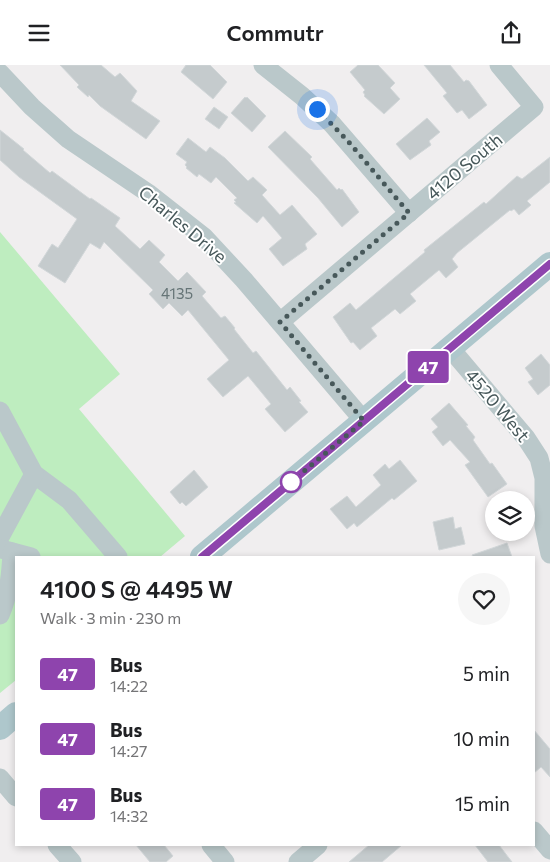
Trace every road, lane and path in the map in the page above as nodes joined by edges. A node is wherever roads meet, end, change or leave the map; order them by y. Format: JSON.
{"nodes":[{"id":1,"x":263,"y":65,"type":"edge"},
{"id":2,"x":499,"y":65,"type":"edge"},
{"id":3,"x":0,"y":73,"type":"edge"},
{"id":4,"x":409,"y":213,"type":"junction"},
{"id":5,"x":550,"y":264,"type":"edge"},
{"id":6,"x":280,"y":322,"type":"junction"},
{"id":7,"x":450,"y":348,"type":"junction"},
{"id":8,"x":0,"y":411,"type":"edge"},
{"id":9,"x":364,"y":421,"type":"junction"},
{"id":10,"x":34,"y":473,"type":"junction"},
{"id":11,"x":548,"y":498,"type":"edge"},
{"id":12,"x":0,"y":537,"type":"edge"},
{"id":13,"x":6,"y":551,"type":"edge"},
{"id":14,"x":550,"y":554,"type":"edge"},
{"id":15,"x":27,"y":556,"type":"edge"},
{"id":16,"x":117,"y":556,"type":"edge"},
{"id":17,"x":203,"y":556,"type":"edge"},
{"id":18,"x":0,"y":615,"type":"edge"},
{"id":19,"x":15,"y":715,"type":"edge"},
{"id":20,"x":0,"y":728,"type":"edge"},
{"id":21,"x":0,"y":779,"type":"edge"},
{"id":22,"x":15,"y":796,"type":"edge"},
{"id":23,"x":535,"y":832,"type":"edge"},
{"id":24,"x":58,"y":846,"type":"edge"},
{"id":25,"x":212,"y":846,"type":"edge"},
{"id":26,"x":317,"y":846,"type":"edge"},
{"id":27,"x":550,"y":850,"type":"edge"},
{"id":28,"x":72,"y":862,"type":"edge"},
{"id":29,"x":225,"y":862,"type":"edge"},
{"id":30,"x":298,"y":862,"type":"edge"}],
"edges":[{"from":1,"to":4,"type":"street"},
{"from":2,"to":4,"type":"street","name":"4120 South"},
{"from":3,"to":6,"type":"street","name":"Charles Drive"},
{"from":4,"to":6,"type":"street","name":"4120 South"},
{"from":5,"to":7,"type":"main road"},
{"from":6,"to":9,"type":"street","name":"Charles Drive"},
{"from":7,"to":9,"type":"main road"},
{"from":7,"to":11,"type":"street","name":"4520 West"},
{"from":8,"to":10,"type":"street"},
{"from":9,"to":17,"type":"main road"},
{"from":10,"to":12,"type":"street"},
{"from":10,"to":16,"type":"street"},
{"from":11,"to":14,"type":"street","name":"4520 West"},
{"from":13,"to":15,"type":"street"},
{"from":13,"to":18,"type":"street"},
{"from":19,"to":20,"type":"main road"},
{"from":21,"to":22,"type":"street"},
{"from":23,"to":27,"type":"street"},
{"from":24,"to":28,"type":"street"},
{"from":25,"to":29,"type":"street"},
{"from":26,"to":30,"type":"street"}]}
